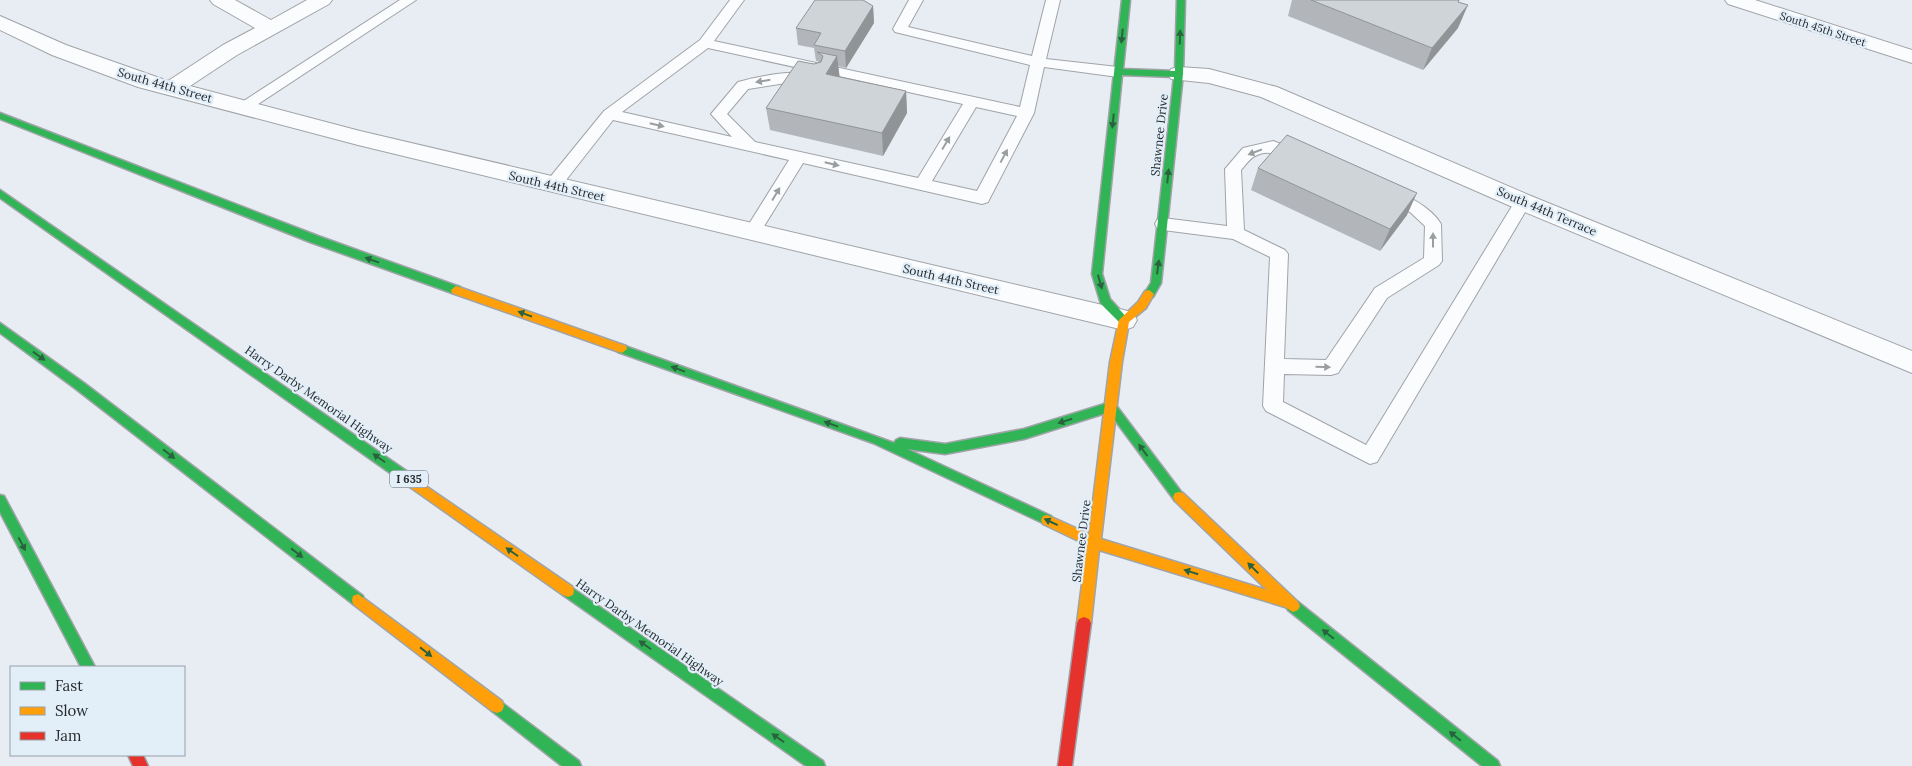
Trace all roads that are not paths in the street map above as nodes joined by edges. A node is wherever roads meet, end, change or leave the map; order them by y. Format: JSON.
{"nodes":[{"id":1,"x":220,"y":0,"type":"edge"},
{"id":2,"x":322,"y":0,"type":"edge"},
{"id":3,"x":409,"y":0,"type":"edge"},
{"id":4,"x":916,"y":0,"type":"edge"},
{"id":5,"x":1053,"y":0,"type":"edge"},
{"id":6,"x":1126,"y":0,"type":"edge"},
{"id":7,"x":1181,"y":0,"type":"edge"},
{"id":8,"x":1735,"y":0,"type":"edge"},
{"id":9,"x":729,"y":2,"type":"edge"},
{"id":10,"x":0,"y":22,"type":"edge"},
{"id":11,"x":271,"y":28,"type":"junction"},
{"id":12,"x":705,"y":43,"type":"junction"},
{"id":13,"x":1912,"y":57,"type":"edge"},
{"id":14,"x":1038,"y":62,"type":"junction"},
{"id":15,"x":1118,"y":72,"type":"junction"},
{"id":16,"x":1179,"y":74,"type":"junction"},
{"id":17,"x":172,"y":88,"type":"junction"},
{"id":18,"x":244,"y":107,"type":"junction"},
{"id":19,"x":968,"y":107,"type":"junction"},
{"id":20,"x":1026,"y":113,"type":"junction"},
{"id":21,"x":609,"y":114,"type":"junction"},
{"id":22,"x":0,"y":116,"type":"edge"},
{"id":23,"x":750,"y":146,"type":"junction"},
{"id":24,"x":799,"y":157,"type":"junction"},
{"id":25,"x":1318,"y":166,"type":"edge"},
{"id":26,"x":922,"y":184,"type":"junction"},
{"id":27,"x":553,"y":185,"type":"junction"},
{"id":28,"x":1371,"y":189,"type":"edge"},
{"id":29,"x":0,"y":193,"type":"edge"},
{"id":30,"x":1523,"y":202,"type":"junction"},
{"id":31,"x":1164,"y":224,"type":"junction"},
{"id":32,"x":752,"y":232,"type":"junction"},
{"id":33,"x":1236,"y":233,"type":"junction"},
{"id":34,"x":1124,"y":320,"type":"junction"},
{"id":35,"x":0,"y":327,"type":"edge"},
{"id":36,"x":1912,"y":362,"type":"edge"},
{"id":37,"x":1274,"y":366,"type":"junction"},
{"id":38,"x":1111,"y":407,"type":"junction"},
{"id":39,"x":877,"y":440,"type":"junction"},
{"id":40,"x":0,"y":500,"type":"edge"},
{"id":41,"x":1095,"y":543,"type":"junction"},
{"id":42,"x":1288,"y":602,"type":"junction"},
{"id":43,"x":87,"y":666,"type":"edge"},
{"id":44,"x":574,"y":766,"type":"edge"},
{"id":45,"x":818,"y":766,"type":"edge"},
{"id":46,"x":1065,"y":766,"type":"edge"},
{"id":47,"x":1493,"y":766,"type":"edge"}],
"edges":[{"from":1,"to":11,"type":"street"},
{"from":2,"to":11,"type":"street"},
{"from":3,"to":18,"type":"lane"},
{"from":4,"to":14,"type":"lane"},
{"from":5,"to":14,"type":"lane"},
{"from":6,"to":15,"type":"main road","one_way":true},
{"from":16,"to":7,"type":"main road","name":"Shawnee Drive","one_way":true},
{"from":8,"to":13,"type":"street","name":"South 45th Street"},
{"from":9,"to":12,"type":"lane"},
{"from":10,"to":17,"type":"street","name":"South 44th Street"},
{"from":11,"to":17,"type":"street"},
{"from":12,"to":19,"type":"lane"},
{"from":12,"to":21,"type":"lane"},
{"from":14,"to":15,"type":"lane"},
{"from":14,"to":20,"type":"lane"},
{"from":15,"to":16,"type":"main road"},
{"from":15,"to":34,"type":"main road","one_way":true},
{"from":16,"to":30,"type":"street","name":"South 44th Terrace"},
{"from":31,"to":16,"type":"main road","name":"Shawnee Drive","one_way":true},
{"from":17,"to":18,"type":"street","name":"South 44th Street"},
{"from":18,"to":27,"type":"street","name":"South 44th Street"},
{"from":19,"to":20,"type":"lane"},
{"from":19,"to":23,"type":"lane","one_way":true},
{"from":26,"to":19,"type":"lane","one_way":true},
{"from":26,"to":20,"type":"lane","one_way":true},
{"from":21,"to":23,"type":"lane","one_way":true},
{"from":21,"to":27,"type":"lane"},
{"from":39,"to":22,"type":"main road","one_way":true},
{"from":23,"to":24,"type":"lane"},
{"from":24,"to":26,"type":"lane","one_way":true},
{"from":32,"to":24,"type":"lane","one_way":true},
{"from":25,"to":33,"type":"lane","one_way":true},
{"from":27,"to":32,"type":"street","name":"South 44th Street"},
{"from":37,"to":28,"type":"lane","one_way":true},
{"from":45,"to":29,"type":"main road","name":"Harry Darby Memorial Highway","number":"I 635","one_way":true},
{"from":30,"to":36,"type":"street","name":"South 44th Terrace"},
{"from":30,"to":37,"type":"lane"},
{"from":31,"to":33,"type":"lane"},
{"from":34,"to":31,"type":"main road","name":"Shawnee Drive","one_way":true},
{"from":32,"to":34,"type":"street","name":"South 44th Street"},
{"from":33,"to":37,"type":"lane"},
{"from":34,"to":38,"type":"main road","name":"Shawnee Drive"},
{"from":35,"to":44,"type":"main road","one_way":true},
{"from":38,"to":39,"type":"main road","one_way":true},
{"from":38,"to":41,"type":"main road","name":"Shawnee Drive"},
{"from":42,"to":38,"type":"main road","one_way":true},
{"from":41,"to":39,"type":"main road","one_way":true},
{"from":40,"to":43,"type":"main road","one_way":true},
{"from":42,"to":41,"type":"main road","one_way":true},
{"from":41,"to":46,"type":"main road","name":"Shawnee Drive"},
{"from":47,"to":42,"type":"main road","one_way":true}]}
